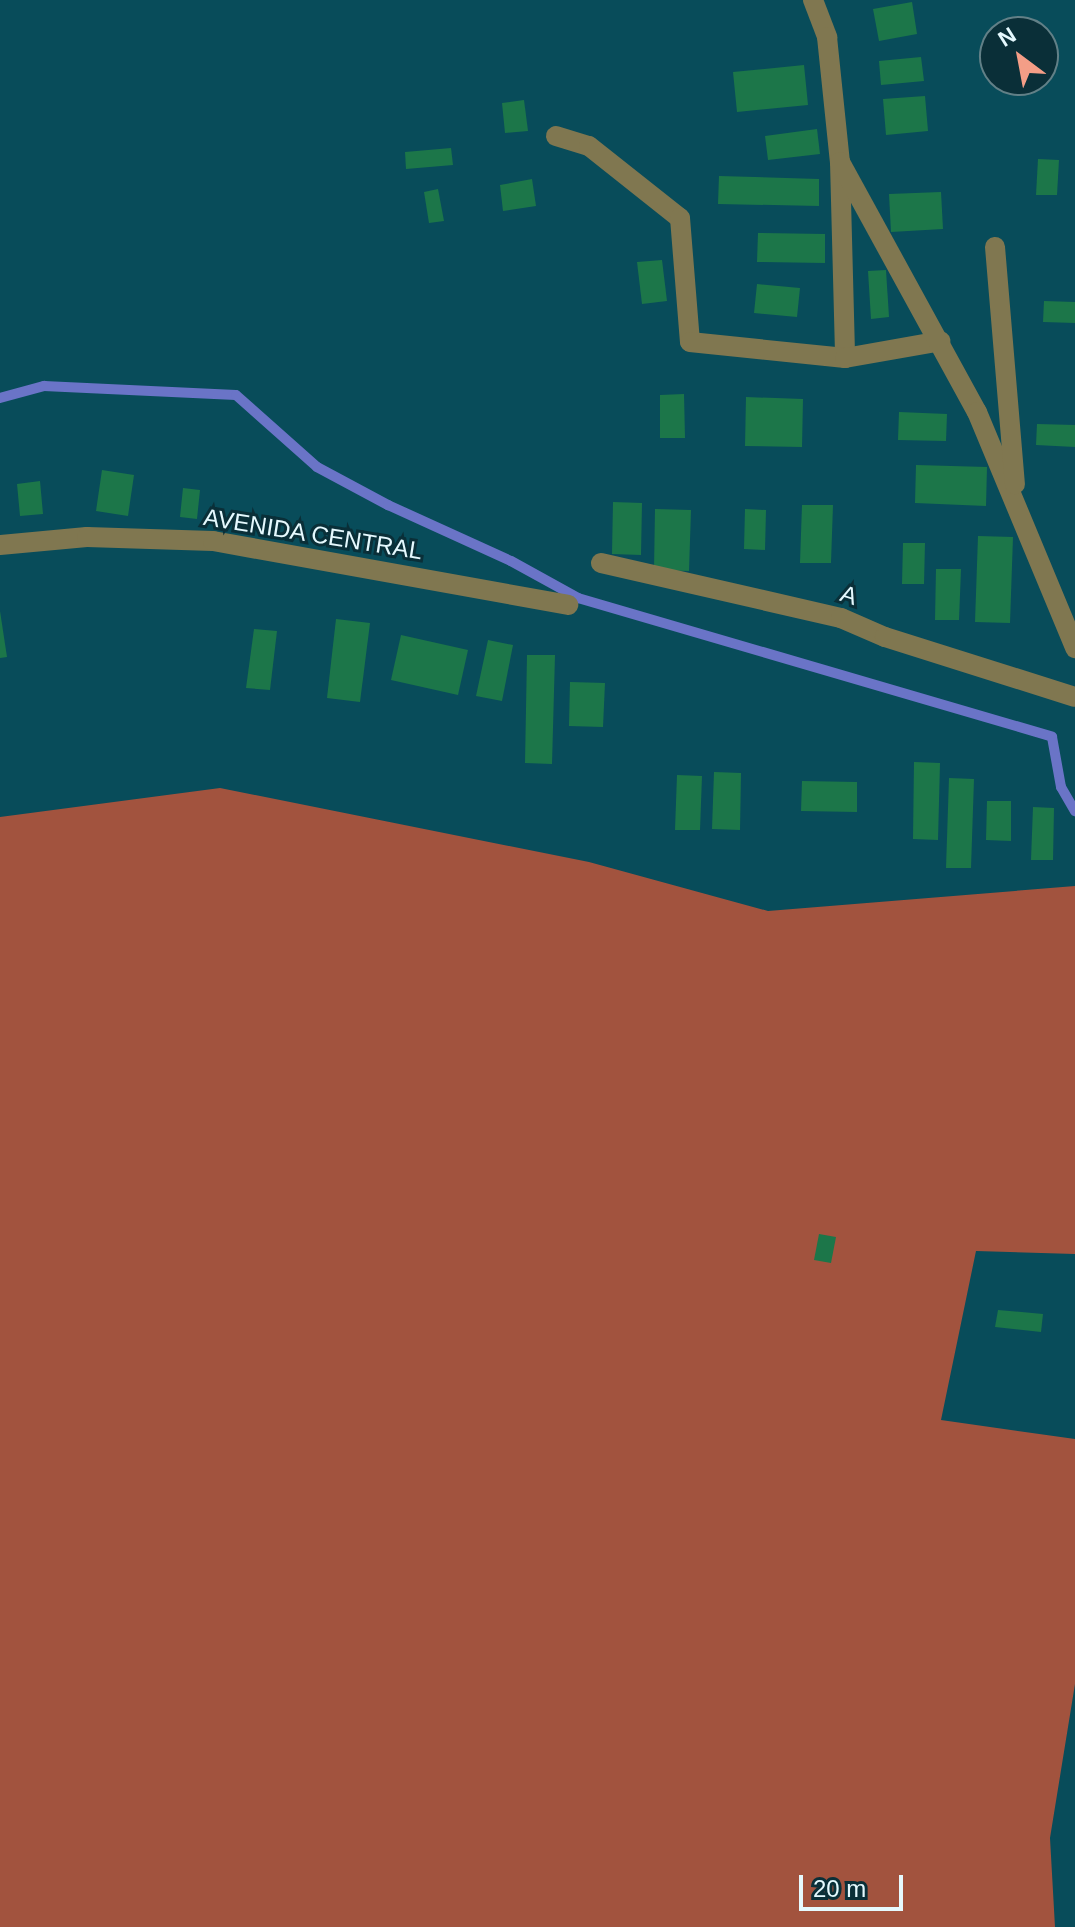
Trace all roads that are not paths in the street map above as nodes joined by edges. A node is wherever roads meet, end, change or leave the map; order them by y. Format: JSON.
{"nodes":[{"id":1,"x":813,"y":0,"type":"edge"},
{"id":2,"x":556,"y":136,"type":"dead end"},
{"id":3,"x":840,"y":162,"type":"junction"},
{"id":4,"x":995,"y":247,"type":"dead end"},
{"id":5,"x":941,"y":341,"type":"junction"},
{"id":6,"x":845,"y":358,"type":"junction"},
{"id":7,"x":1016,"y":500,"type":"junction"},
{"id":8,"x":0,"y":545,"type":"edge"},
{"id":9,"x":601,"y":563,"type":"dead end"},
{"id":10,"x":568,"y":605,"type":"dead end"},
{"id":11,"x":1075,"y":648,"type":"edge"},
{"id":12,"x":1075,"y":697,"type":"edge"}],
"edges":[{"from":1,"to":3,"type":"street"},
{"from":2,"to":6,"type":"street"},
{"from":3,"to":5,"type":"street"},
{"from":3,"to":6,"type":"street"},
{"from":4,"to":7,"type":"street"},
{"from":5,"to":6,"type":"street"},
{"from":5,"to":7,"type":"street"},
{"from":7,"to":11,"type":"street"},
{"from":8,"to":10,"type":"street","name":"AVENIDA CENTRAL"},
{"from":9,"to":12,"type":"street","name":"A"}]}
